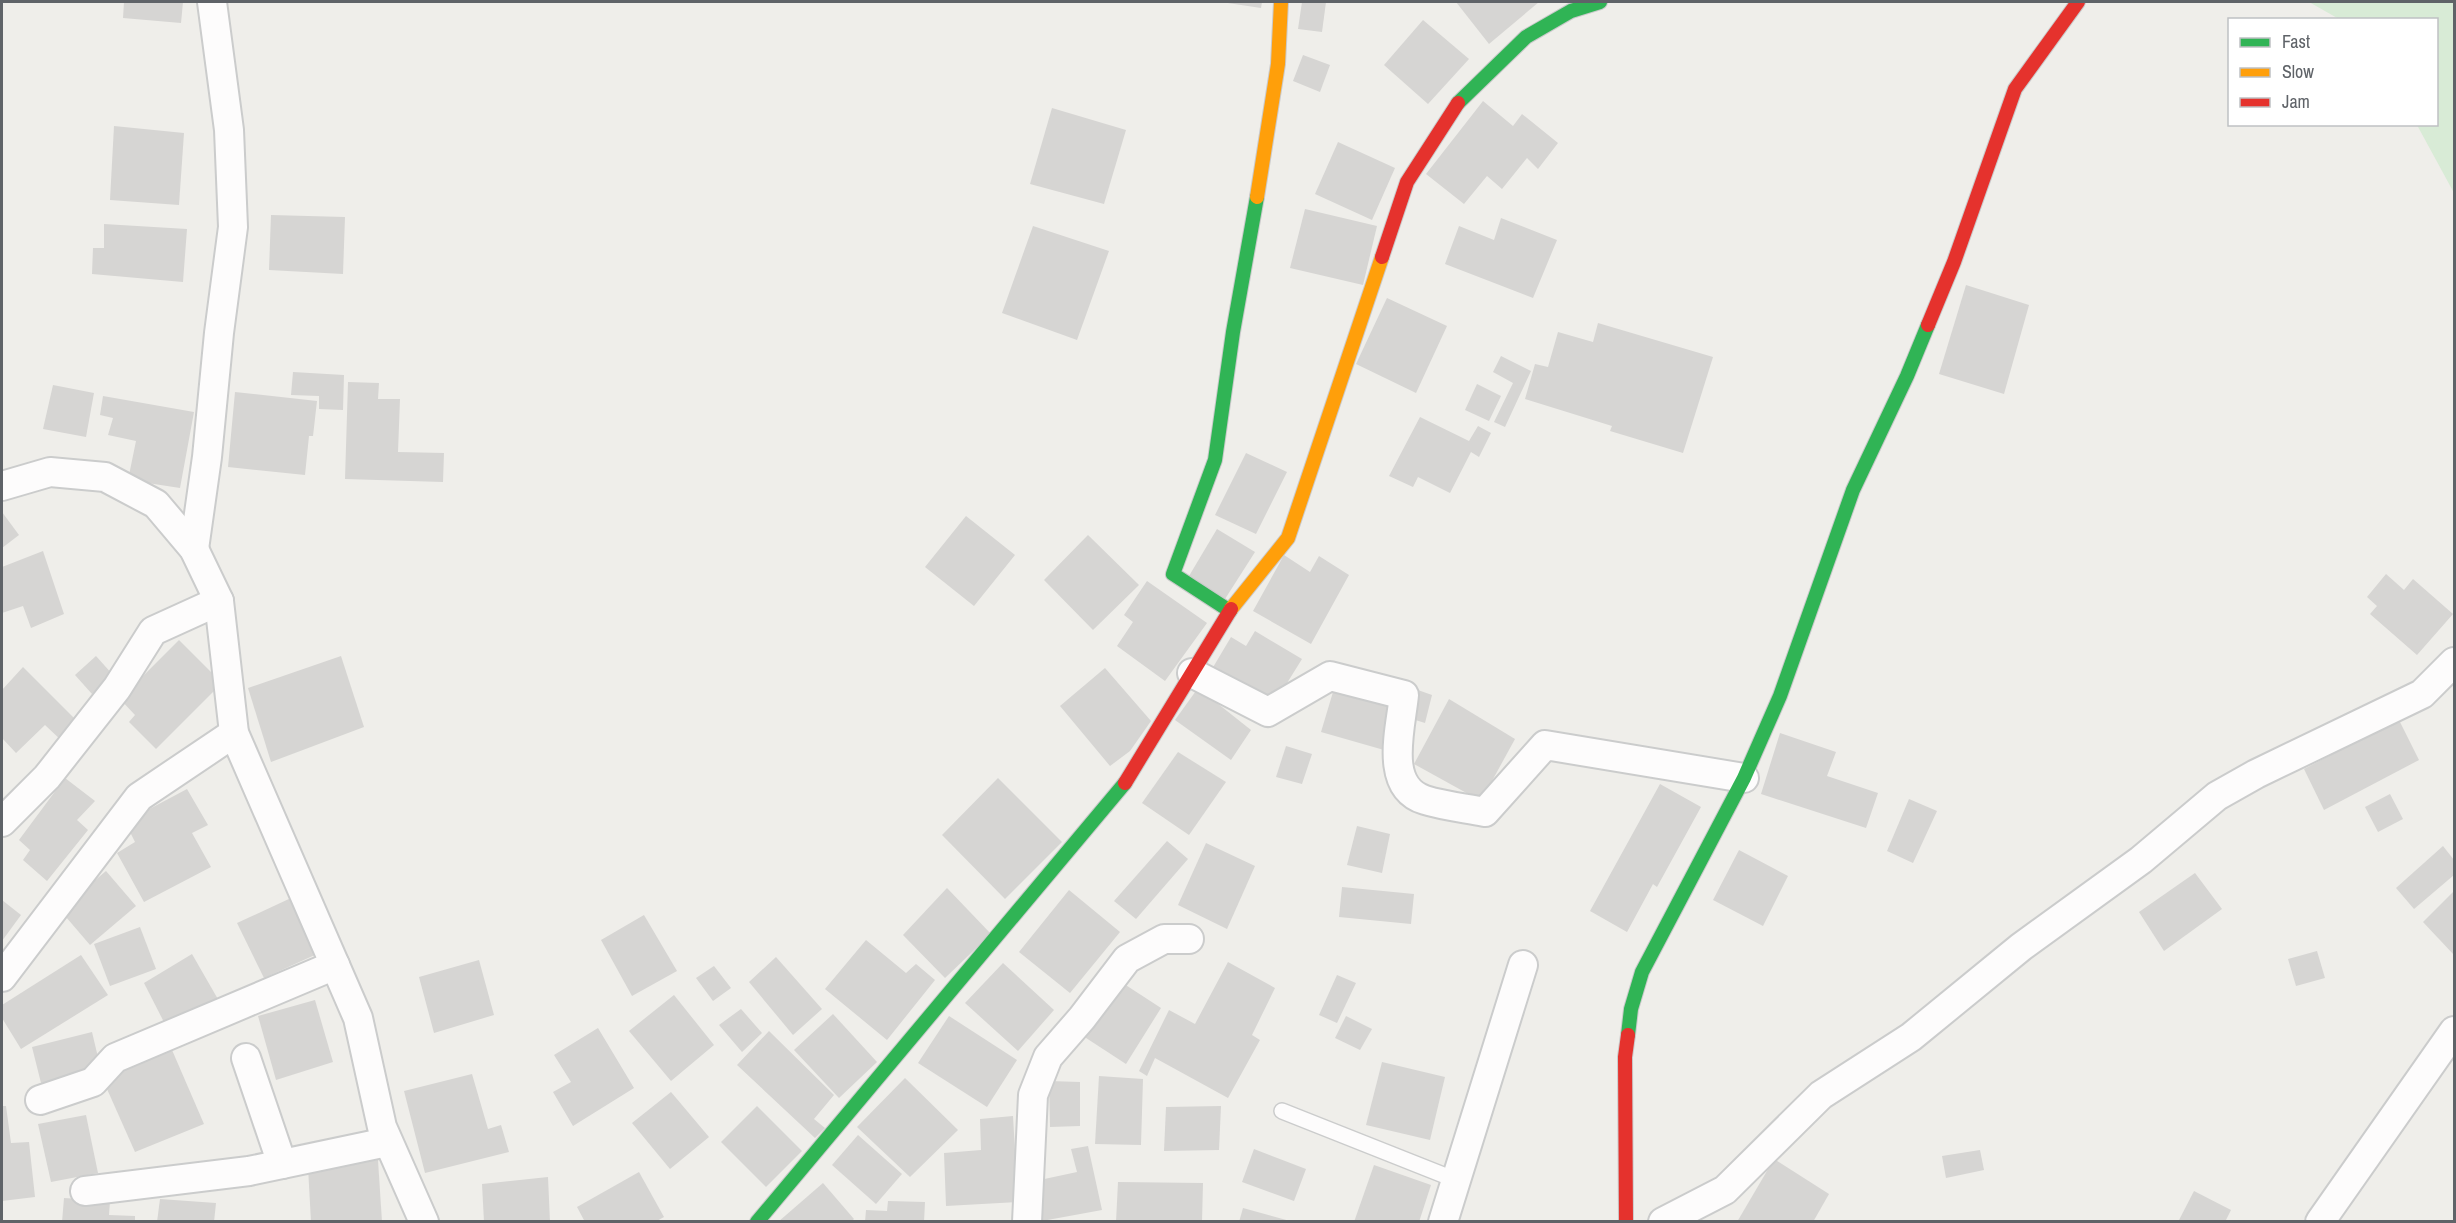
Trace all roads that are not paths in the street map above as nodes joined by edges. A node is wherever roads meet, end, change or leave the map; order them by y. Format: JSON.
{"nodes":[{"id":1,"x":212,"y":2,"type":"edge"},
{"id":2,"x":1281,"y":2,"type":"edge"},
{"id":3,"x":1600,"y":2,"type":"edge"},
{"id":4,"x":2078,"y":2,"type":"edge"},
{"id":5,"x":2,"y":486,"type":"edge"},
{"id":6,"x":194,"y":549,"type":"junction"},
{"id":7,"x":219,"y":601,"type":"junction"},
{"id":8,"x":1230,"y":611,"type":"junction"},
{"id":9,"x":2454,"y":662,"type":"edge"},
{"id":10,"x":1192,"y":673,"type":"junction"},
{"id":11,"x":234,"y":733,"type":"junction"},
{"id":12,"x":1744,"y":778,"type":"junction"},
{"id":13,"x":2,"y":822,"type":"edge"},
{"id":14,"x":1189,"y":939,"type":"dead end"},
{"id":15,"x":335,"y":965,"type":"junction"},
{"id":16,"x":1523,"y":965,"type":"dead end"},
{"id":17,"x":2,"y":977,"type":"edge"},
{"id":18,"x":2454,"y":1031,"type":"edge"},
{"id":19,"x":246,"y":1058,"type":"dead end"},
{"id":20,"x":40,"y":1100,"type":"dead end"},
{"id":21,"x":1282,"y":1111,"type":"dead end"},
{"id":22,"x":387,"y":1142,"type":"junction"},
{"id":23,"x":282,"y":1164,"type":"junction"},
{"id":24,"x":1456,"y":1180,"type":"junction"},
{"id":25,"x":86,"y":1191,"type":"dead end"},
{"id":26,"x":424,"y":1221,"type":"edge"},
{"id":27,"x":757,"y":1221,"type":"edge"},
{"id":28,"x":1027,"y":1221,"type":"edge"},
{"id":29,"x":1443,"y":1221,"type":"edge"},
{"id":30,"x":1626,"y":1221,"type":"edge"},
{"id":31,"x":1663,"y":1221,"type":"edge"},
{"id":32,"x":2320,"y":1221,"type":"edge"}],
"edges":[{"from":1,"to":6,"type":"street"},
{"from":2,"to":8,"type":"street"},
{"from":3,"to":8,"type":"street"},
{"from":4,"to":12,"type":"street"},
{"from":5,"to":6,"type":"street"},
{"from":6,"to":7,"type":"street"},
{"from":7,"to":11,"type":"street"},
{"from":7,"to":13,"type":"street"},
{"from":8,"to":10,"type":"street"},
{"from":9,"to":31,"type":"street"},
{"from":10,"to":12,"type":"street"},
{"from":10,"to":27,"type":"street"},
{"from":11,"to":15,"type":"street"},
{"from":11,"to":17,"type":"street"},
{"from":12,"to":30,"type":"street"},
{"from":14,"to":28,"type":"street"},
{"from":15,"to":20,"type":"street"},
{"from":15,"to":22,"type":"street"},
{"from":16,"to":24,"type":"street"},
{"from":18,"to":32,"type":"street"},
{"from":19,"to":23,"type":"street"},
{"from":21,"to":24,"type":"lane"},
{"from":22,"to":23,"type":"street"},
{"from":22,"to":26,"type":"street"},
{"from":23,"to":25,"type":"street"},
{"from":24,"to":29,"type":"street"}]}
